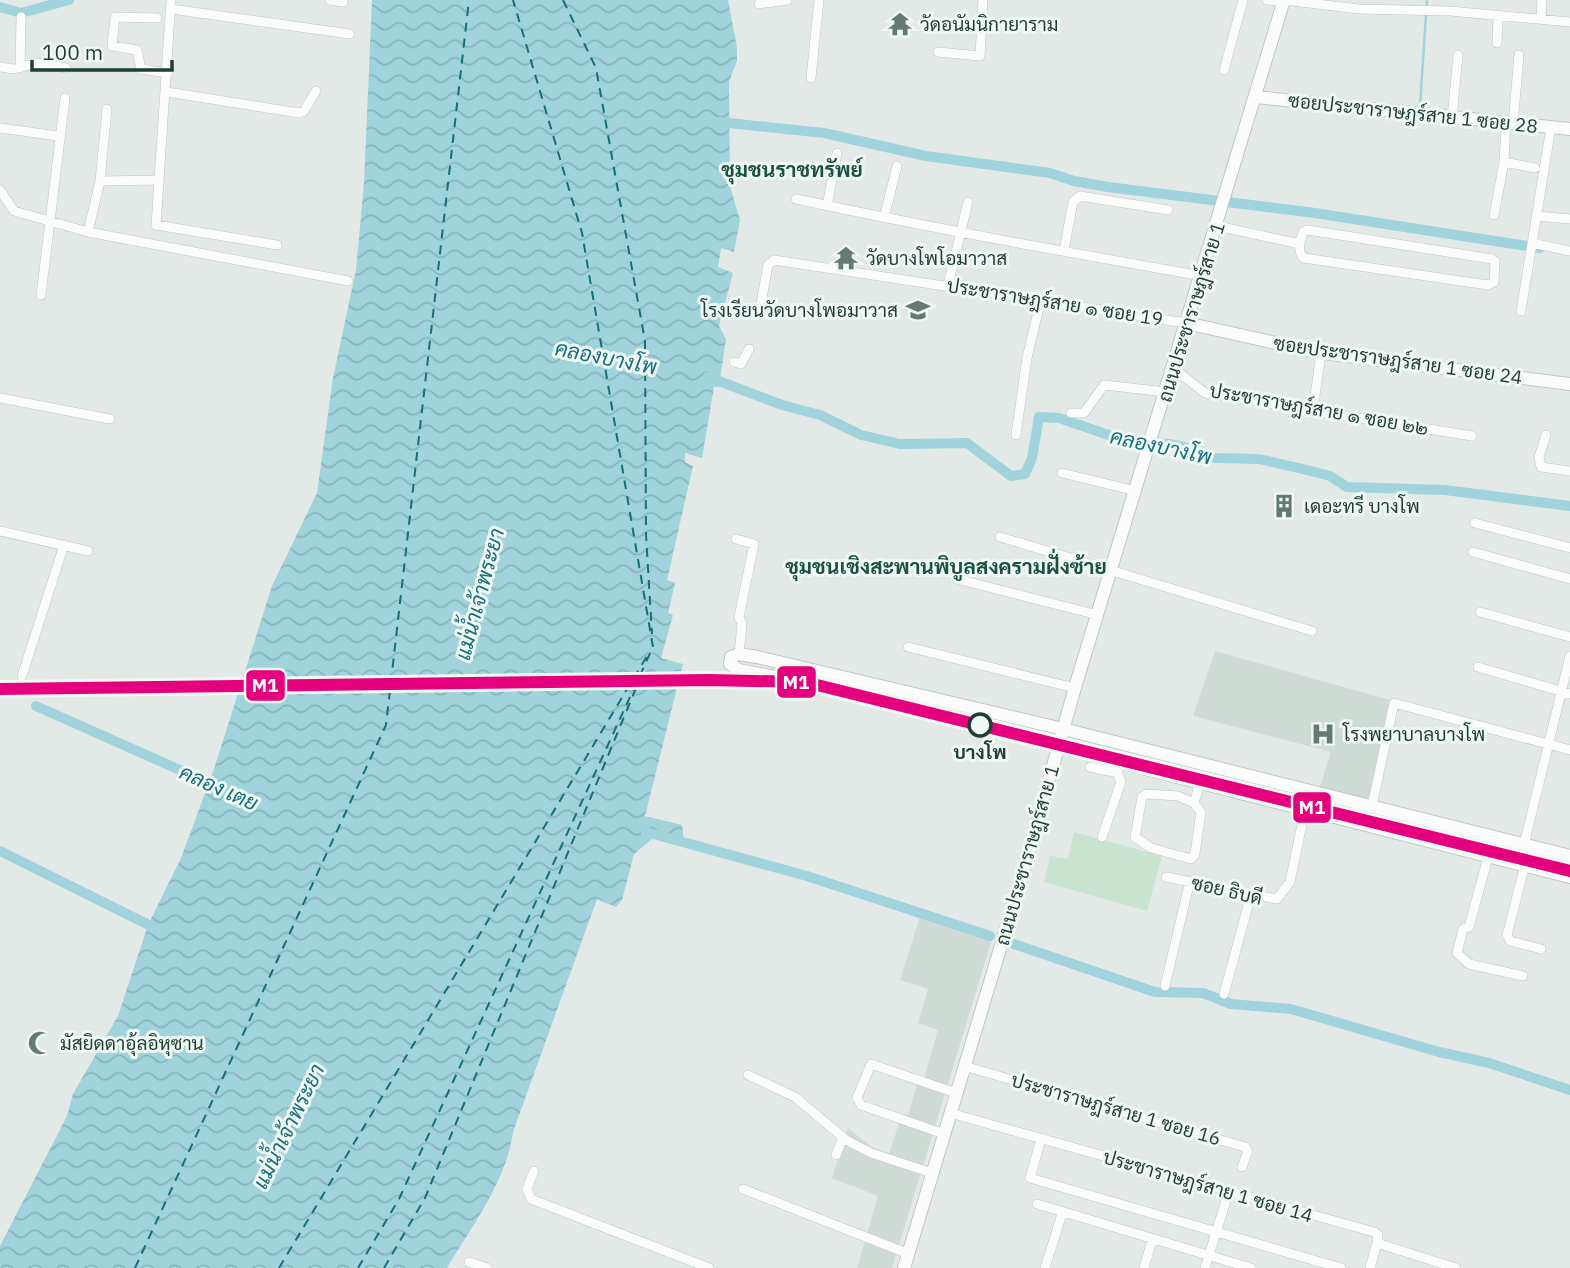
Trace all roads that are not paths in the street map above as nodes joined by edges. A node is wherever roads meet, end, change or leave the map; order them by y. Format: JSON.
{"nodes":[{"id":1,"x":330,"y":0,"type":"edge"},
{"id":2,"x":787,"y":0,"type":"edge"},
{"id":3,"x":819,"y":0,"type":"edge"},
{"id":4,"x":983,"y":0,"type":"edge"},
{"id":5,"x":1243,"y":0,"type":"edge"},
{"id":6,"x":1267,"y":0,"type":"edge"},
{"id":7,"x":1542,"y":0,"type":"edge"},
{"id":8,"x":1284,"y":1,"type":"edge"},
{"id":9,"x":343,"y":2,"type":"dead end"},
{"id":10,"x":171,"y":4,"type":"edge"},
{"id":11,"x":759,"y":4,"type":"dead end"},
{"id":12,"x":21,"y":17,"type":"dead end"},
{"id":13,"x":157,"y":18,"type":"dead end"},
{"id":14,"x":1498,"y":18,"type":"junction"},
{"id":15,"x":1541,"y":20,"type":"junction"},
{"id":16,"x":1570,"y":22,"type":"edge"},
{"id":17,"x":350,"y":34,"type":"dead end"},
{"id":18,"x":1497,"y":43,"type":"dead end"},
{"id":19,"x":938,"y":52,"type":"dead end"},
{"id":20,"x":1458,"y":55,"type":"dead end"},
{"id":21,"x":1519,"y":55,"type":"dead end"},
{"id":22,"x":0,"y":67,"type":"edge"},
{"id":23,"x":20,"y":68,"type":"junction"},
{"id":24,"x":66,"y":68,"type":"dead end"},
{"id":25,"x":1224,"y":70,"type":"dead end"},
{"id":26,"x":168,"y":73,"type":"junction"},
{"id":27,"x":811,"y":78,"type":"dead end"},
{"id":28,"x":316,"y":91,"type":"dead end"},
{"id":29,"x":167,"y":92,"type":"junction"},
{"id":30,"x":1256,"y":97,"type":"junction"},
{"id":31,"x":65,"y":98,"type":"dead end"},
{"id":32,"x":107,"y":109,"type":"dead end"},
{"id":33,"x":1452,"y":118,"type":"junction"},
{"id":34,"x":1510,"y":124,"type":"junction"},
{"id":35,"x":1551,"y":127,"type":"junction"},
{"id":36,"x":0,"y":128,"type":"edge"},
{"id":37,"x":1570,"y":129,"type":"edge"},
{"id":38,"x":58,"y":136,"type":"junction"},
{"id":39,"x":837,"y":153,"type":"dead end"},
{"id":40,"x":1504,"y":162,"type":"junction"},
{"id":41,"x":898,"y":166,"type":"dead end"},
{"id":42,"x":1535,"y":168,"type":"dead end"},
{"id":43,"x":159,"y":180,"type":"junction"},
{"id":44,"x":100,"y":181,"type":"junction"},
{"id":45,"x":0,"y":190,"type":"edge"},
{"id":46,"x":796,"y":199,"type":"dead end"},
{"id":47,"x":968,"y":202,"type":"dead end"},
{"id":48,"x":827,"y":205,"type":"junction"},
{"id":49,"x":1168,"y":210,"type":"dead end"},
{"id":50,"x":1494,"y":215,"type":"dead end"},
{"id":51,"x":1537,"y":216,"type":"junction"},
{"id":52,"x":884,"y":218,"type":"junction"},
{"id":53,"x":1570,"y":219,"type":"edge"},
{"id":54,"x":48,"y":223,"type":"junction"},
{"id":55,"x":1217,"y":226,"type":"junction"},
{"id":56,"x":89,"y":232,"type":"junction"},
{"id":57,"x":962,"y":234,"type":"junction"},
{"id":58,"x":1300,"y":244,"type":"junction"},
{"id":59,"x":277,"y":246,"type":"dead end"},
{"id":60,"x":1532,"y":247,"type":"junction"},
{"id":61,"x":1065,"y":250,"type":"junction"},
{"id":62,"x":1570,"y":251,"type":"edge"},
{"id":63,"x":1202,"y":276,"type":"junction"},
{"id":64,"x":348,"y":281,"type":"dead end"},
{"id":65,"x":948,"y":285,"type":"junction"},
{"id":66,"x":41,"y":295,"type":"dead end"},
{"id":67,"x":1041,"y":299,"type":"junction"},
{"id":68,"x":1521,"y":311,"type":"dead end"},
{"id":69,"x":759,"y":314,"type":"dead end"},
{"id":70,"x":1186,"y":323,"type":"junction"},
{"id":71,"x":749,"y":349,"type":"dead end"},
{"id":72,"x":1321,"y":353,"type":"junction"},
{"id":73,"x":734,"y":362,"type":"dead end"},
{"id":74,"x":1173,"y":368,"type":"junction"},
{"id":75,"x":1570,"y":384,"type":"edge"},
{"id":76,"x":1166,"y":392,"type":"junction"},
{"id":77,"x":0,"y":398,"type":"edge"},
{"id":78,"x":1313,"y":410,"type":"junction"},
{"id":79,"x":1071,"y":413,"type":"dead end"},
{"id":80,"x":110,"y":419,"type":"dead end"},
{"id":81,"x":1016,"y":435,"type":"dead end"},
{"id":82,"x":1546,"y":435,"type":"dead end"},
{"id":83,"x":1472,"y":436,"type":"dead end"},
{"id":84,"x":1570,"y":471,"type":"edge"},
{"id":85,"x":1062,"y":473,"type":"dead end"},
{"id":86,"x":1136,"y":491,"type":"junction"},
{"id":87,"x":1475,"y":523,"type":"dead end"},
{"id":88,"x":0,"y":531,"type":"edge"},
{"id":89,"x":1000,"y":537,"type":"dead end"},
{"id":90,"x":736,"y":538,"type":"dead end"},
{"id":91,"x":64,"y":545,"type":"junction"},
{"id":92,"x":1570,"y":548,"type":"edge"},
{"id":93,"x":88,"y":551,"type":"dead end"},
{"id":94,"x":1473,"y":552,"type":"dead end"},
{"id":95,"x":1111,"y":573,"type":"junction"},
{"id":96,"x":957,"y":579,"type":"dead end"},
{"id":97,"x":1570,"y":579,"type":"edge"},
{"id":98,"x":1480,"y":612,"type":"dead end"},
{"id":99,"x":1098,"y":615,"type":"junction"},
{"id":100,"x":1312,"y":631,"type":"dead end"},
{"id":101,"x":1570,"y":637,"type":"edge"},
{"id":102,"x":908,"y":647,"type":"dead end"},
{"id":103,"x":739,"y":654,"type":"junction"},
{"id":104,"x":1570,"y":656,"type":"edge"},
{"id":105,"x":1478,"y":667,"type":"dead end"},
{"id":106,"x":22,"y":676,"type":"dead end"},
{"id":107,"x":1075,"y":688,"type":"junction"},
{"id":108,"x":1566,"y":693,"type":"edge"},
{"id":109,"x":1063,"y":729,"type":"junction"},
{"id":110,"x":1548,"y":745,"type":"junction"},
{"id":111,"x":1058,"y":747,"type":"junction"},
{"id":112,"x":1570,"y":750,"type":"edge"},
{"id":113,"x":1090,"y":766,"type":"dead end"},
{"id":114,"x":1118,"y":767,"type":"junction"},
{"id":115,"x":1199,"y":783,"type":"junction"},
{"id":116,"x":1194,"y":803,"type":"junction"},
{"id":117,"x":1372,"y":806,"type":"junction"},
{"id":118,"x":1305,"y":810,"type":"junction"},
{"id":119,"x":1366,"y":827,"type":"junction"},
{"id":120,"x":1102,"y":837,"type":"dead end"},
{"id":121,"x":1524,"y":845,"type":"junction"},
{"id":122,"x":1488,"y":856,"type":"junction"},
{"id":123,"x":1570,"y":856,"type":"edge"},
{"id":124,"x":1525,"y":865,"type":"junction"},
{"id":125,"x":1166,"y":877,"type":"dead end"},
{"id":126,"x":1570,"y":877,"type":"edge"},
{"id":127,"x":1190,"y":881,"type":"junction"},
{"id":128,"x":1251,"y":895,"type":"junction"},
{"id":129,"x":1541,"y":949,"type":"dead end"},
{"id":130,"x":1523,"y":976,"type":"dead end"},
{"id":131,"x":1165,"y":986,"type":"dead end"},
{"id":132,"x":1224,"y":994,"type":"dead end"},
{"id":133,"x":964,"y":1066,"type":"junction"},
{"id":134,"x":748,"y":1075,"type":"dead end"},
{"id":135,"x":956,"y":1093,"type":"junction"},
{"id":136,"x":950,"y":1113,"type":"junction"},
{"id":137,"x":944,"y":1134,"type":"junction"},
{"id":138,"x":843,"y":1137,"type":"junction"},
{"id":139,"x":1041,"y":1139,"type":"junction"},
{"id":140,"x":836,"y":1156,"type":"dead end"},
{"id":141,"x":1242,"y":1167,"type":"dead end"},
{"id":142,"x":534,"y":1171,"type":"dead end"},
{"id":143,"x":932,"y":1173,"type":"junction"},
{"id":144,"x":743,"y":1189,"type":"dead end"},
{"id":145,"x":1228,"y":1191,"type":"junction"},
{"id":146,"x":1037,"y":1204,"type":"dead end"},
{"id":147,"x":1062,"y":1213,"type":"junction"},
{"id":148,"x":1216,"y":1232,"type":"junction"},
{"id":149,"x":1152,"y":1240,"type":"junction"},
{"id":150,"x":1377,"y":1243,"type":"junction"},
{"id":151,"x":909,"y":1254,"type":"junction"},
{"id":152,"x":1208,"y":1256,"type":"junction"},
{"id":153,"x":469,"y":1262,"type":"dead end"},
{"id":154,"x":487,"y":1268,"type":"edge"},
{"id":155,"x":709,"y":1268,"type":"edge"},
{"id":156,"x":904,"y":1268,"type":"edge"},
{"id":157,"x":1045,"y":1268,"type":"edge"},
{"id":158,"x":1144,"y":1268,"type":"edge"},
{"id":159,"x":1205,"y":1268,"type":"edge"},
{"id":160,"x":1251,"y":1268,"type":"edge"},
{"id":161,"x":1341,"y":1268,"type":"edge"},
{"id":162,"x":1370,"y":1268,"type":"edge"},
{"id":163,"x":1456,"y":1268,"type":"edge"}],
"edges":[{"from":1,"to":9,"type":"street"},
{"from":2,"to":11,"type":"street"},
{"from":3,"to":27,"type":"street"},
{"from":4,"to":19,"type":"street"},
{"from":5,"to":25,"type":"street"},
{"from":6,"to":8,"type":"street"},
{"from":7,"to":15,"type":"street"},
{"from":8,"to":14,"type":"street"},
{"from":8,"to":30,"type":"main road","name":"ถนนประชาราษฎร์สาย 1"},
{"from":10,"to":17,"type":"street"},
{"from":10,"to":26,"type":"street"},
{"from":12,"to":23,"type":"street"},
{"from":13,"to":26,"type":"street"},
{"from":14,"to":15,"type":"street"},
{"from":14,"to":18,"type":"street"},
{"from":15,"to":16,"type":"street"},
{"from":20,"to":33,"type":"street"},
{"from":21,"to":34,"type":"street"},
{"from":22,"to":23,"type":"street"},
{"from":23,"to":24,"type":"street"},
{"from":26,"to":29,"type":"street"},
{"from":28,"to":29,"type":"street"},
{"from":29,"to":43,"type":"street"},
{"from":30,"to":33,"type":"main road","name":"ซอยประชาราษฎร์สาย 1 ซอย 28"},
{"from":30,"to":55,"type":"main road","name":"ถนนประชาราษฎร์สาย 1"},
{"from":31,"to":38,"type":"street"},
{"from":32,"to":44,"type":"street"},
{"from":33,"to":34,"type":"main road","name":"ซอยประชาราษฎร์สาย 1 ซอย 28"},
{"from":34,"to":35,"type":"main road","name":"ซอยประชาราษฎร์สาย 1 ซอย 28"},
{"from":34,"to":40,"type":"street"},
{"from":35,"to":37,"type":"main road","name":"ซอยประชาราษฎร์สาย 1 ซอย 28"},
{"from":35,"to":51,"type":"street"},
{"from":36,"to":38,"type":"street"},
{"from":38,"to":54,"type":"street"},
{"from":39,"to":48,"type":"street"},
{"from":40,"to":42,"type":"street"},
{"from":40,"to":50,"type":"street"},
{"from":41,"to":52,"type":"street"},
{"from":43,"to":44,"type":"street"},
{"from":43,"to":59,"type":"street"},
{"from":44,"to":56,"type":"street"},
{"from":45,"to":54,"type":"street"},
{"from":46,"to":48,"type":"street"},
{"from":47,"to":57,"type":"street"},
{"from":48,"to":52,"type":"street"},
{"from":49,"to":61,"type":"street"},
{"from":51,"to":53,"type":"street"},
{"from":51,"to":60,"type":"street"},
{"from":52,"to":57,"type":"street"},
{"from":54,"to":56,"type":"street"},
{"from":54,"to":66,"type":"street"},
{"from":55,"to":58,"type":"street"},
{"from":55,"to":63,"type":"main road","name":"ถนนประชาราษฎร์สาย 1"},
{"from":56,"to":64,"type":"street"},
{"from":57,"to":61,"type":"street"},
{"from":57,"to":65,"type":"street"},
{"from":58,"to":58,"type":"street"},
{"from":60,"to":62,"type":"street"},
{"from":60,"to":68,"type":"street"},
{"from":61,"to":63,"type":"street"},
{"from":63,"to":70,"type":"main road","name":"ถนนประชาราษฎร์สาย 1"},
{"from":65,"to":67,"type":"street","name":"ประชาราษฎร์สาย ๑ ซอย 19"},
{"from":65,"to":69,"type":"street","name":"ประชาราษฎร์สาย ๑ ซอย 19"},
{"from":67,"to":70,"type":"street","name":"ประชาราษฎร์สาย ๑ ซอย 19"},
{"from":67,"to":81,"type":"street"},
{"from":70,"to":72,"type":"main road","name":"ซอยประชาราษฎร์สาย 1 ซอย 24"},
{"from":70,"to":74,"type":"main road","name":"ถนนประชาราษฎร์สาย 1"},
{"from":71,"to":73,"type":"street"},
{"from":72,"to":75,"type":"main road","name":"ซอยประชาราษฎร์สาย 1 ซอย 24"},
{"from":72,"to":78,"type":"street"},
{"from":74,"to":76,"type":"main road","name":"ถนนประชาราษฎร์สาย 1"},
{"from":74,"to":78,"type":"street","name":"ประชาราษฎร์สาย ๑ ซอย ๒๒"},
{"from":76,"to":79,"type":"street"},
{"from":76,"to":86,"type":"main road","name":"ถนนประชาราษฎร์สาย 1"},
{"from":77,"to":80,"type":"street"},
{"from":78,"to":83,"type":"street","name":"ประชาราษฎร์สาย ๑ ซอย ๒๒"},
{"from":82,"to":84,"type":"street"},
{"from":85,"to":86,"type":"street"},
{"from":86,"to":95,"type":"main road","name":"ถนนประชาราษฎร์สาย 1"},
{"from":87,"to":92,"type":"street"},
{"from":88,"to":91,"type":"street"},
{"from":89,"to":95,"type":"street"},
{"from":90,"to":103,"type":"street"},
{"from":91,"to":93,"type":"street"},
{"from":91,"to":106,"type":"street"},
{"from":94,"to":97,"type":"street"},
{"from":95,"to":99,"type":"main road","name":"ถนนประชาราษฎร์สาย 1"},
{"from":95,"to":100,"type":"street"},
{"from":96,"to":99,"type":"street"},
{"from":98,"to":101,"type":"street"},
{"from":99,"to":107,"type":"main road","name":"ถนนประชาราษฎร์สาย 1"},
{"from":102,"to":107,"type":"street"},
{"from":103,"to":109,"type":"main road"},
{"from":103,"to":111,"type":"main road"},
{"from":104,"to":108,"type":"street"},
{"from":105,"to":108,"type":"street"},
{"from":107,"to":109,"type":"main road","name":"ถนนประชาราษฎร์สาย 1"},
{"from":108,"to":110,"type":"street"},
{"from":109,"to":111,"type":"main road","name":"ถนนประชาราษฎร์สาย 1"},
{"from":109,"to":117,"type":"main road"},
{"from":110,"to":112,"type":"street"},
{"from":110,"to":117,"type":"street"},
{"from":110,"to":121,"type":"street"},
{"from":111,"to":114,"type":"main road"},
{"from":111,"to":133,"type":"main road","name":"ถนนประชาราษฎร์สาย 1"},
{"from":113,"to":114,"type":"street"},
{"from":114,"to":115,"type":"main road"},
{"from":114,"to":120,"type":"street"},
{"from":115,"to":116,"type":"street"},
{"from":115,"to":118,"type":"main road"},
{"from":116,"to":116,"type":"street"},
{"from":117,"to":119,"type":"main road"},
{"from":117,"to":121,"type":"main road"},
{"from":118,"to":119,"type":"main road"},
{"from":118,"to":128,"type":"street","name":"ซอย ธิบดี"},
{"from":119,"to":122,"type":"main road"},
{"from":121,"to":123,"type":"main road"},
{"from":122,"to":124,"type":"main road"},
{"from":122,"to":130,"type":"street"},
{"from":124,"to":126,"type":"main road"},
{"from":124,"to":129,"type":"street"},
{"from":125,"to":127,"type":"street","name":"ซอย ธิบดี"},
{"from":127,"to":128,"type":"street","name":"ซอย ธิบดี"},
{"from":127,"to":131,"type":"street"},
{"from":128,"to":132,"type":"street"},
{"from":133,"to":135,"type":"main road","name":"ถนนประชาราษฎร์สาย 1"},
{"from":133,"to":141,"type":"street","name":"ประชาราษฎร์สาย 1 ซอย 16"},
{"from":134,"to":138,"type":"street"},
{"from":135,"to":136,"type":"main road","name":"ถนนประชาราษฎร์สาย 1"},
{"from":135,"to":137,"type":"street"},
{"from":136,"to":137,"type":"main road","name":"ถนนประชาราษฎร์สาย 1"},
{"from":136,"to":139,"type":"street","name":"ประชาราษฎร์สาย 1 ซอย 14"},
{"from":137,"to":143,"type":"main road","name":"ถนนประชาราษฎร์สาย 1"},
{"from":138,"to":140,"type":"street"},
{"from":138,"to":143,"type":"street"},
{"from":139,"to":145,"type":"street","name":"ประชาราษฎร์สาย 1 ซอย 14"},
{"from":139,"to":148,"type":"street"},
{"from":142,"to":155,"type":"street"},
{"from":143,"to":151,"type":"main road","name":"ถนนประชาราษฎร์สาย 1"},
{"from":144,"to":151,"type":"street"},
{"from":145,"to":148,"type":"street"},
{"from":145,"to":150,"type":"street","name":"ประชาราษฎร์สาย 1 ซอย 14"},
{"from":146,"to":147,"type":"street"},
{"from":147,"to":149,"type":"street"},
{"from":147,"to":157,"type":"street"},
{"from":148,"to":152,"type":"street"},
{"from":148,"to":161,"type":"street"},
{"from":149,"to":152,"type":"street"},
{"from":149,"to":158,"type":"street"},
{"from":150,"to":162,"type":"street"},
{"from":150,"to":163,"type":"street","name":"ประชาราษฎร์สาย 1 ซอย 14"},
{"from":151,"to":156,"type":"main road","name":"ถนนประชาราษฎร์สาย 1"},
{"from":152,"to":159,"type":"street"},
{"from":152,"to":160,"type":"street"},
{"from":153,"to":154,"type":"street"}]}
